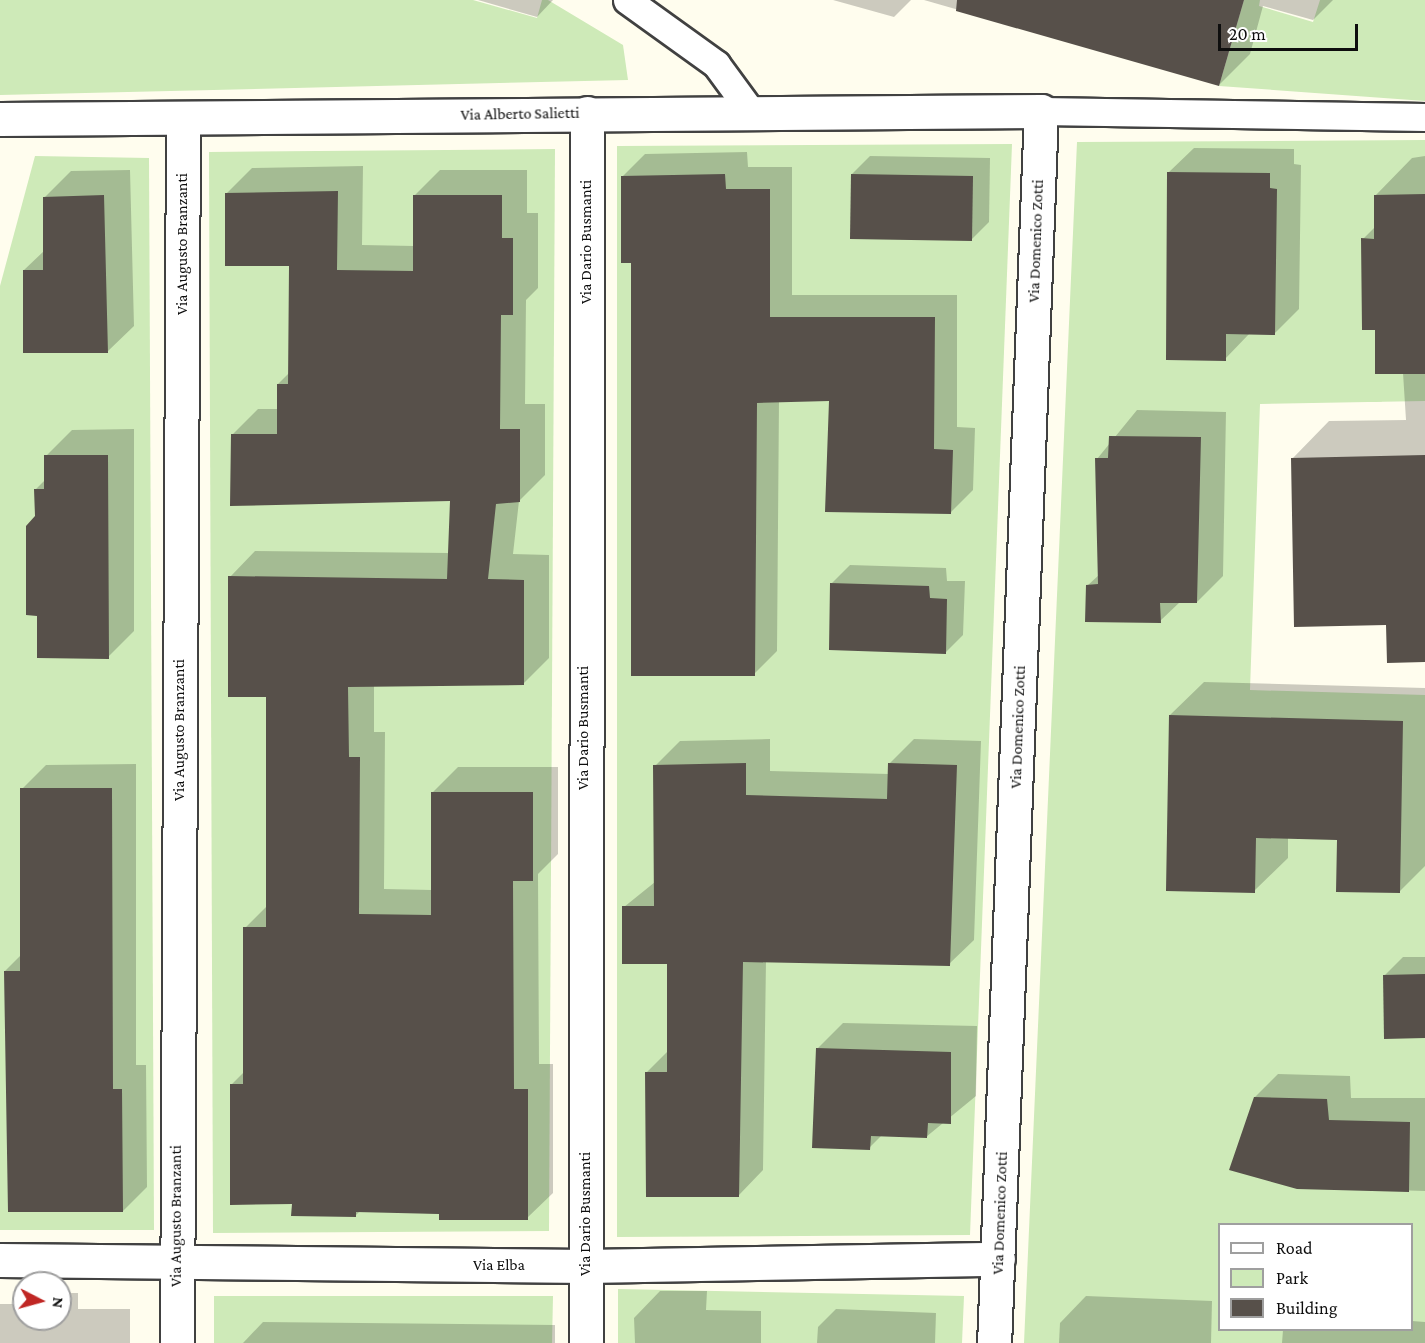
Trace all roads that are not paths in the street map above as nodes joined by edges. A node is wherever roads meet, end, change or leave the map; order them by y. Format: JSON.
{"nodes":[{"id":1,"x":627,"y":0,"type":"edge"},
{"id":2,"x":1041,"y":111,"type":"junction"},
{"id":3,"x":587,"y":113,"type":"junction"},
{"id":4,"x":752,"y":113,"type":"junction"},
{"id":5,"x":1425,"y":117,"type":"edge"},
{"id":6,"x":0,"y":118,"type":"edge"},
{"id":7,"x":183,"y":118,"type":"junction"},
{"id":8,"x":998,"y":1259,"type":"junction"},
{"id":9,"x":0,"y":1260,"type":"edge"},
{"id":10,"x":175,"y":1263,"type":"junction"},
{"id":11,"x":586,"y":1266,"type":"junction"},
{"id":12,"x":177,"y":1343,"type":"edge"},
{"id":13,"x":586,"y":1343,"type":"edge"},
{"id":14,"x":994,"y":1343,"type":"edge"}],
"edges":[{"from":1,"to":4,"type":"lane"},
{"from":2,"to":4,"type":"street","name":"Via Alberto Salietti"},
{"from":2,"to":5,"type":"lane"},
{"from":2,"to":8,"type":"street","name":"Via Domenico Zotti"},
{"from":3,"to":4,"type":"street","name":"Via Alberto Salietti"},
{"from":3,"to":7,"type":"street","name":"Via Alberto Salietti"},
{"from":3,"to":11,"type":"street","name":"Via Dario Busmanti"},
{"from":6,"to":7,"type":"street","name":"Via Alberto Salietti"},
{"from":7,"to":10,"type":"street","name":"Via Augusto Branzanti"},
{"from":8,"to":11,"type":"street","name":"Via Elba"},
{"from":8,"to":14,"type":"street","name":"Via Domenico Zotti"},
{"from":9,"to":10,"type":"street","name":"Via Elba"},
{"from":10,"to":11,"type":"street","name":"Via Elba"},
{"from":10,"to":12,"type":"street","name":"Via Augusto Branzanti"},
{"from":11,"to":13,"type":"street","name":"Via Dario Busmanti"}]}
